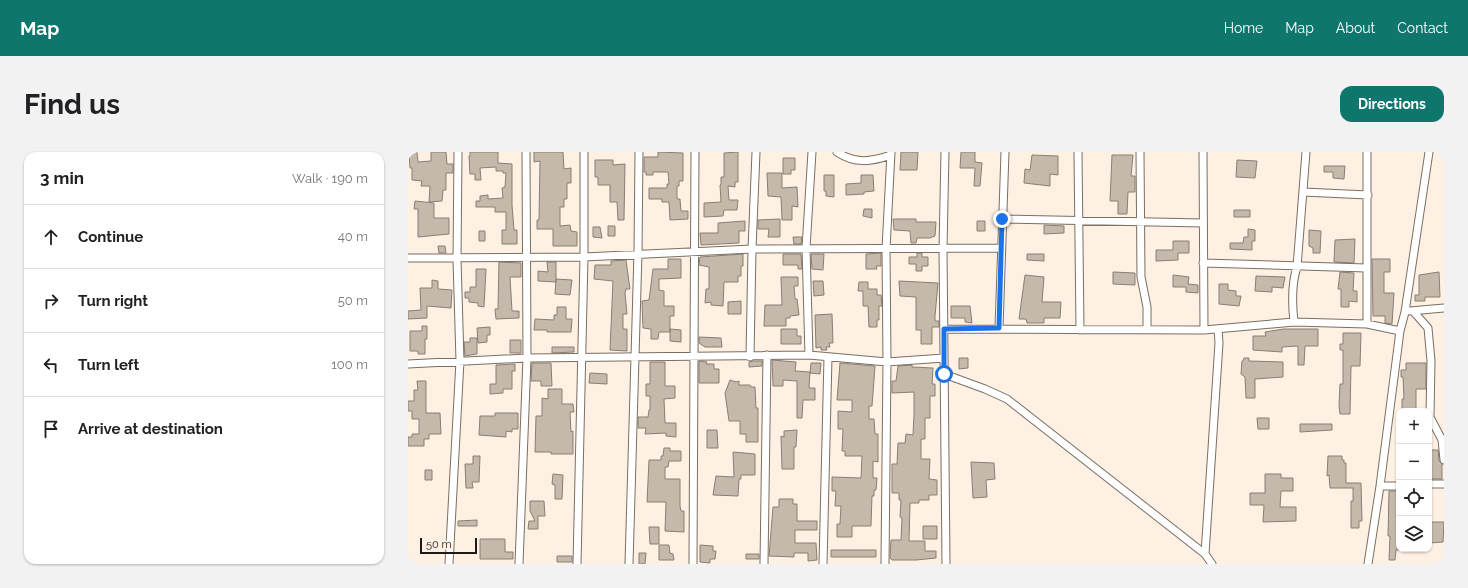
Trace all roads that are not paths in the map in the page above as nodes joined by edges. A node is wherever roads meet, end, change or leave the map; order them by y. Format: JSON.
{"nodes":[{"id":1,"x":458,"y":152,"type":"edge"},
{"id":2,"x":526,"y":152,"type":"edge"},
{"id":3,"x":584,"y":152,"type":"edge"},
{"id":4,"x":639,"y":152,"type":"edge"},
{"id":5,"x":695,"y":152,"type":"edge"},
{"id":6,"x":756,"y":152,"type":"edge"},
{"id":7,"x":812,"y":152,"type":"edge"},
{"id":8,"x":837,"y":152,"type":"edge"},
{"id":9,"x":945,"y":152,"type":"edge"},
{"id":10,"x":1005,"y":152,"type":"edge"},
{"id":11,"x":1078,"y":152,"type":"edge"},
{"id":12,"x":1140,"y":152,"type":"edge"},
{"id":13,"x":1203,"y":152,"type":"edge"},
{"id":14,"x":1306,"y":152,"type":"edge"},
{"id":15,"x":1367,"y":152,"type":"edge"},
{"id":16,"x":1429,"y":152,"type":"edge"},
{"id":17,"x":891,"y":154,"type":"edge"},
{"id":18,"x":1303,"y":192,"type":"junction"},
{"id":19,"x":1368,"y":196,"type":"junction"},
{"id":20,"x":1002,"y":219,"type":"junction"},
{"id":21,"x":1078,"y":221,"type":"junction"},
{"id":22,"x":1141,"y":221,"type":"junction"},
{"id":23,"x":1203,"y":223,"type":"junction"},
{"id":24,"x":806,"y":248,"type":"junction"},
{"id":25,"x":1001,"y":248,"type":"junction"},
{"id":26,"x":752,"y":249,"type":"junction"},
{"id":27,"x":886,"y":249,"type":"junction"},
{"id":28,"x":943,"y":249,"type":"junction"},
{"id":29,"x":695,"y":252,"type":"junction"},
{"id":30,"x":638,"y":253,"type":"junction"},
{"id":31,"x":525,"y":257,"type":"junction"},
{"id":32,"x":584,"y":257,"type":"junction"},
{"id":33,"x":408,"y":258,"type":"edge"},
{"id":34,"x":457,"y":258,"type":"junction"},
{"id":35,"x":1203,"y":263,"type":"junction"},
{"id":36,"x":1297,"y":267,"type":"junction"},
{"id":37,"x":1366,"y":268,"type":"junction"},
{"id":38,"x":1444,"y":308,"type":"edge"},
{"id":39,"x":1414,"y":311,"type":"junction"},
{"id":40,"x":1406,"y":312,"type":"junction"},
{"id":41,"x":1294,"y":322,"type":"junction"},
{"id":42,"x":1367,"y":324,"type":"junction"},
{"id":43,"x":999,"y":328,"type":"junction"},
{"id":44,"x":944,"y":329,"type":"junction"},
{"id":45,"x":1218,"y":329,"type":"junction"},
{"id":46,"x":1080,"y":330,"type":"junction"},
{"id":47,"x":1147,"y":330,"type":"junction"},
{"id":48,"x":1204,"y":330,"type":"junction"},
{"id":49,"x":1400,"y":331,"type":"junction"},
{"id":50,"x":809,"y":355,"type":"junction"},
{"id":51,"x":767,"y":356,"type":"junction"},
{"id":52,"x":694,"y":357,"type":"junction"},
{"id":53,"x":750,"y":357,"type":"junction"},
{"id":54,"x":828,"y":357,"type":"junction"},
{"id":55,"x":527,"y":358,"type":"junction"},
{"id":56,"x":635,"y":358,"type":"junction"},
{"id":57,"x":944,"y":358,"type":"junction"},
{"id":58,"x":581,"y":359,"type":"junction"},
{"id":59,"x":460,"y":361,"type":"junction"},
{"id":60,"x":887,"y":362,"type":"junction"},
{"id":61,"x":408,"y":364,"type":"edge"},
{"id":62,"x":944,"y":374,"type":"junction"},
{"id":63,"x":1444,"y":460,"type":"edge"},
{"id":64,"x":1432,"y":484,"type":"edge"},
{"id":65,"x":1444,"y":484,"type":"edge"},
{"id":66,"x":1380,"y":486,"type":"junction"},
{"id":67,"x":1396,"y":486,"type":"edge"},
{"id":68,"x":1205,"y":554,"type":"junction"},
{"id":69,"x":449,"y":564,"type":"edge"},
{"id":70,"x":519,"y":564,"type":"edge"},
{"id":71,"x":577,"y":564,"type":"edge"},
{"id":72,"x":629,"y":564,"type":"edge"},
{"id":73,"x":693,"y":564,"type":"edge"},
{"id":74,"x":764,"y":564,"type":"edge"},
{"id":75,"x":823,"y":564,"type":"edge"},
{"id":76,"x":885,"y":564,"type":"edge"},
{"id":77,"x":946,"y":564,"type":"edge"},
{"id":78,"x":1212,"y":564,"type":"edge"},
{"id":79,"x":1368,"y":564,"type":"edge"}],
"edges":[{"from":1,"to":34,"type":"street"},
{"from":2,"to":31,"type":"street"},
{"from":3,"to":32,"type":"street"},
{"from":4,"to":30,"type":"street"},
{"from":5,"to":29,"type":"street"},
{"from":6,"to":26,"type":"street"},
{"from":7,"to":24,"type":"street"},
{"from":8,"to":17,"type":"street"},
{"from":9,"to":28,"type":"street"},
{"from":10,"to":20,"type":"street"},
{"from":11,"to":21,"type":"street"},
{"from":12,"to":22,"type":"street"},
{"from":13,"to":23,"type":"street"},
{"from":14,"to":18,"type":"street"},
{"from":15,"to":19,"type":"street"},
{"from":16,"to":40,"type":"street"},
{"from":17,"to":27,"type":"street"},
{"from":18,"to":19,"type":"street"},
{"from":18,"to":36,"type":"street"},
{"from":19,"to":37,"type":"street"},
{"from":20,"to":21,"type":"street"},
{"from":20,"to":25,"type":"street"},
{"from":21,"to":22,"type":"street"},
{"from":21,"to":46,"type":"street"},
{"from":22,"to":23,"type":"street"},
{"from":22,"to":47,"type":"street"},
{"from":23,"to":35,"type":"street"},
{"from":24,"to":26,"type":"street"},
{"from":24,"to":27,"type":"street"},
{"from":24,"to":50,"type":"street"},
{"from":25,"to":28,"type":"street"},
{"from":25,"to":43,"type":"street"},
{"from":26,"to":29,"type":"street"},
{"from":26,"to":53,"type":"street"},
{"from":27,"to":28,"type":"street"},
{"from":27,"to":60,"type":"street"},
{"from":28,"to":44,"type":"street"},
{"from":29,"to":30,"type":"street"},
{"from":29,"to":52,"type":"street"},
{"from":30,"to":32,"type":"street"},
{"from":30,"to":56,"type":"street"},
{"from":31,"to":32,"type":"street"},
{"from":31,"to":34,"type":"street"},
{"from":31,"to":55,"type":"street"},
{"from":32,"to":58,"type":"street"},
{"from":33,"to":34,"type":"street"},
{"from":34,"to":59,"type":"street"},
{"from":35,"to":36,"type":"street"},
{"from":35,"to":48,"type":"street"},
{"from":36,"to":37,"type":"street"},
{"from":36,"to":41,"type":"street"},
{"from":37,"to":42,"type":"street"},
{"from":38,"to":39,"type":"street"},
{"from":39,"to":40,"type":"street"},
{"from":39,"to":63,"type":"street"},
{"from":40,"to":49,"type":"street"},
{"from":41,"to":42,"type":"street"},
{"from":41,"to":45,"type":"street"},
{"from":42,"to":49,"type":"street"},
{"from":43,"to":44,"type":"street"},
{"from":43,"to":46,"type":"street"},
{"from":44,"to":57,"type":"street"},
{"from":45,"to":48,"type":"street"},
{"from":45,"to":68,"type":"street"},
{"from":46,"to":47,"type":"street"},
{"from":47,"to":48,"type":"street"},
{"from":49,"to":66,"type":"street"},
{"from":50,"to":51,"type":"street"},
{"from":50,"to":54,"type":"street"},
{"from":51,"to":53,"type":"street"},
{"from":51,"to":74,"type":"street"},
{"from":52,"to":53,"type":"street"},
{"from":52,"to":56,"type":"street"},
{"from":52,"to":73,"type":"street"},
{"from":54,"to":60,"type":"street"},
{"from":54,"to":75,"type":"street"},
{"from":55,"to":58,"type":"street"},
{"from":55,"to":59,"type":"street"},
{"from":55,"to":70,"type":"street"},
{"from":56,"to":58,"type":"street"},
{"from":56,"to":72,"type":"street"},
{"from":57,"to":60,"type":"street"},
{"from":57,"to":62,"type":"street"},
{"from":58,"to":71,"type":"street"},
{"from":59,"to":61,"type":"street"},
{"from":59,"to":69,"type":"street"},
{"from":60,"to":76,"type":"street"},
{"from":62,"to":68,"type":"street"},
{"from":62,"to":77,"type":"street"},
{"from":64,"to":65,"type":"street"},
{"from":66,"to":67,"type":"street"},
{"from":66,"to":79,"type":"street"},
{"from":68,"to":78,"type":"street"}]}
